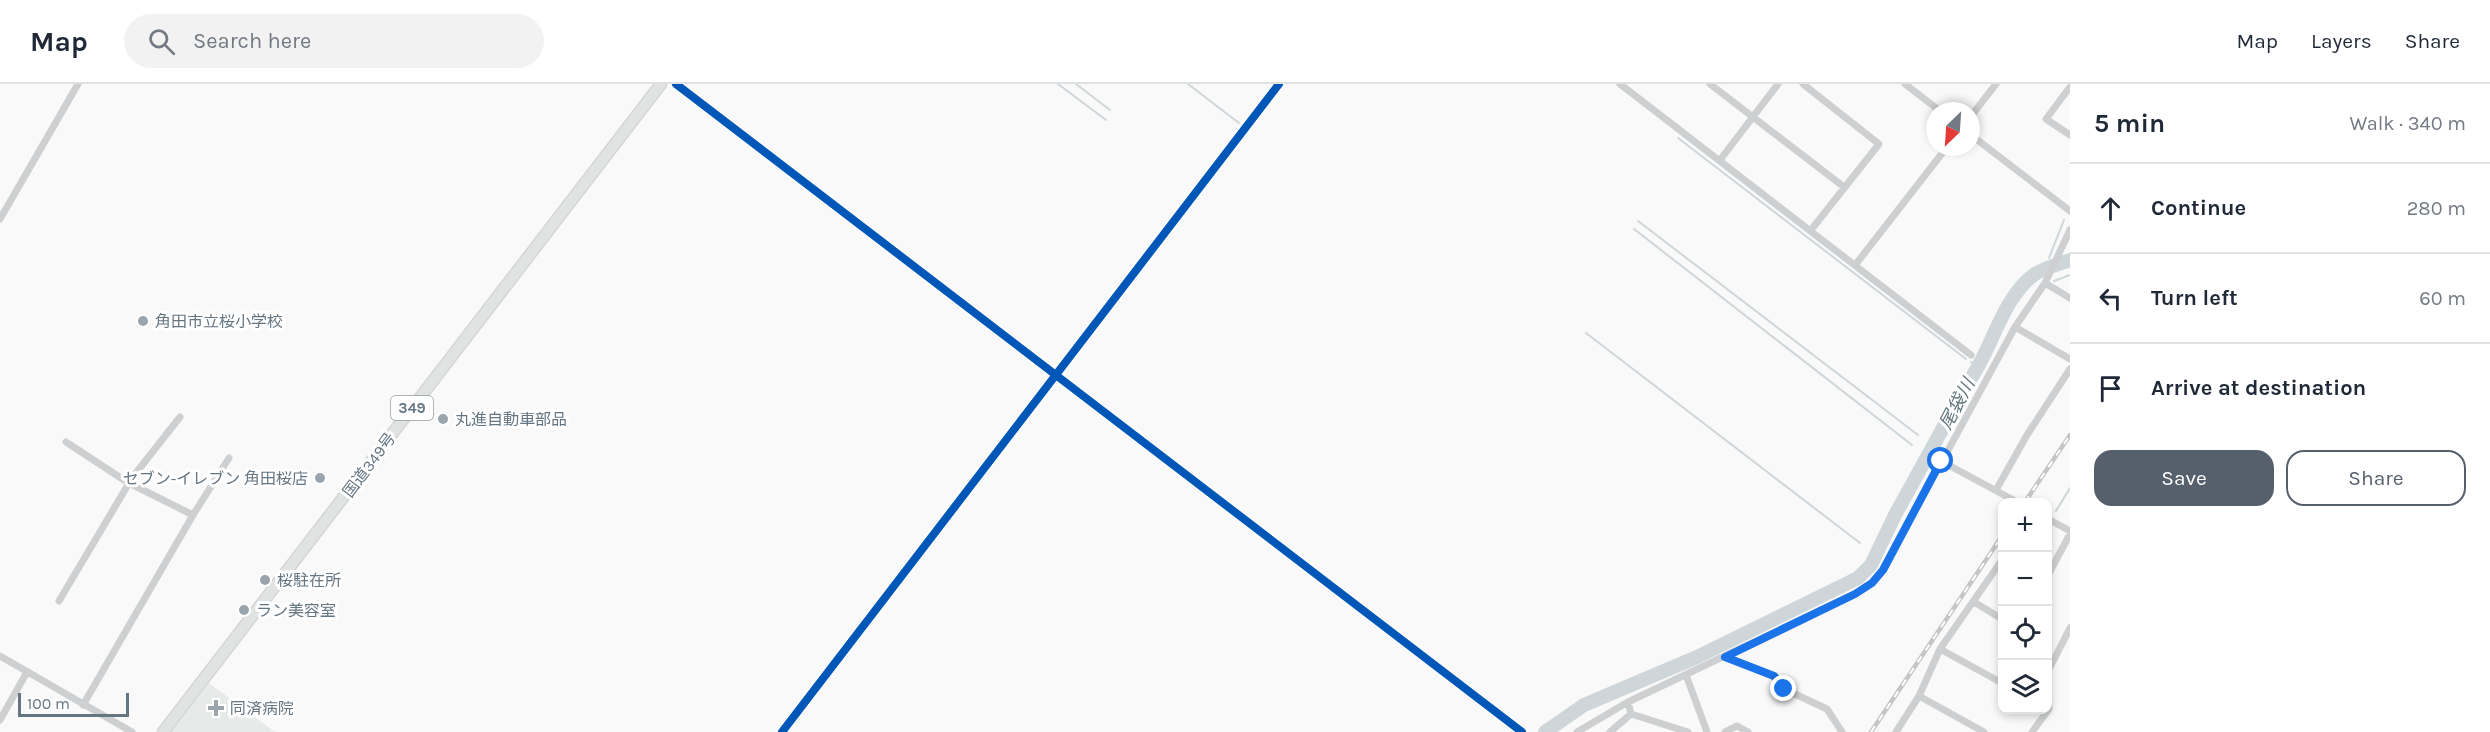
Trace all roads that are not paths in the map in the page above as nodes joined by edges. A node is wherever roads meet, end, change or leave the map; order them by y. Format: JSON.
{"nodes":[{"id":1,"x":78,"y":84,"type":"edge"},
{"id":2,"x":661,"y":84,"type":"edge"},
{"id":3,"x":676,"y":84,"type":"edge"},
{"id":4,"x":1279,"y":84,"type":"edge"},
{"id":5,"x":1710,"y":84,"type":"edge"},
{"id":6,"x":1779,"y":84,"type":"edge"},
{"id":7,"x":1803,"y":84,"type":"edge"},
{"id":8,"x":1905,"y":84,"type":"edge"},
{"id":9,"x":1995,"y":84,"type":"edge"},
{"id":10,"x":1622,"y":85,"type":"edge"},
{"id":11,"x":2070,"y":87,"type":"edge"},
{"id":12,"x":1928,"y":102,"type":"edge"},
{"id":13,"x":1980,"y":104,"type":"edge"},
{"id":14,"x":1753,"y":117,"type":"junction"},
{"id":15,"x":2070,"y":135,"type":"edge"},
{"id":16,"x":1980,"y":142,"type":"edge"},
{"id":17,"x":1940,"y":156,"type":"edge"},
{"id":18,"x":1720,"y":160,"type":"junction"},
{"id":19,"x":1844,"y":187,"type":"junction"},
{"id":20,"x":2070,"y":210,"type":"edge"},
{"id":21,"x":0,"y":219,"type":"edge"},
{"id":22,"x":1811,"y":230,"type":"junction"},
{"id":23,"x":2070,"y":230,"type":"edge"},
{"id":24,"x":1856,"y":264,"type":"junction"},
{"id":25,"x":2045,"y":283,"type":"junction"},
{"id":26,"x":2070,"y":298,"type":"edge"},
{"id":27,"x":2015,"y":327,"type":"junction"},
{"id":28,"x":1971,"y":355,"type":"dead end"},
{"id":29,"x":2070,"y":359,"type":"edge"},
{"id":30,"x":2070,"y":369,"type":"edge"},
{"id":31,"x":1057,"y":375,"type":"junction"},
{"id":32,"x":180,"y":417,"type":"dead end"},
{"id":33,"x":66,"y":442,"type":"dead end"},
{"id":34,"x":229,"y":458,"type":"dead end"},
{"id":35,"x":1941,"y":461,"type":"junction"},
{"id":36,"x":129,"y":483,"type":"junction"},
{"id":37,"x":1996,"y":490,"type":"junction"},
{"id":38,"x":2010,"y":498,"type":"edge"},
{"id":39,"x":193,"y":516,"type":"junction"},
{"id":40,"x":2052,"y":521,"type":"edge"},
{"id":41,"x":2070,"y":532,"type":"edge"},
{"id":42,"x":1998,"y":566,"type":"edge"},
{"id":43,"x":2052,"y":567,"type":"edge"},
{"id":44,"x":59,"y":601,"type":"dead end"},
{"id":45,"x":1974,"y":602,"type":"junction"},
{"id":46,"x":1998,"y":617,"type":"edge"},
{"id":47,"x":2069,"y":631,"type":"edge"},
{"id":48,"x":1940,"y":649,"type":"junction"},
{"id":49,"x":2052,"y":652,"type":"edge"},
{"id":50,"x":2055,"y":655,"type":"junction"},
{"id":51,"x":0,"y":656,"type":"edge"},
{"id":52,"x":1725,"y":657,"type":"junction"},
{"id":53,"x":2052,"y":662,"type":"edge"},
{"id":54,"x":27,"y":672,"type":"junction"},
{"id":55,"x":1686,"y":675,"type":"junction"},
{"id":56,"x":1998,"y":681,"type":"edge"},
{"id":57,"x":1919,"y":696,"type":"junction"},
{"id":58,"x":1629,"y":702,"type":"junction"},
{"id":59,"x":83,"y":705,"type":"junction"},
{"id":60,"x":1631,"y":714,"type":"junction"},
{"id":61,"x":2044,"y":714,"type":"edge"},
{"id":62,"x":0,"y":720,"type":"edge"},
{"id":63,"x":1670,"y":729,"type":"edge"},
{"id":64,"x":132,"y":732,"type":"edge"},
{"id":65,"x":163,"y":732,"type":"edge"},
{"id":66,"x":782,"y":732,"type":"edge"},
{"id":67,"x":1522,"y":732,"type":"edge"},
{"id":68,"x":1577,"y":732,"type":"edge"},
{"id":69,"x":1610,"y":732,"type":"edge"},
{"id":70,"x":1688,"y":732,"type":"edge"},
{"id":71,"x":1707,"y":732,"type":"edge"},
{"id":72,"x":1725,"y":732,"type":"edge"},
{"id":73,"x":1748,"y":732,"type":"edge"},
{"id":74,"x":1842,"y":732,"type":"edge"},
{"id":75,"x":1896,"y":732,"type":"edge"},
{"id":76,"x":1984,"y":732,"type":"edge"},
{"id":77,"x":2032,"y":732,"type":"edge"}],
"edges":[{"from":1,"to":21,"type":"street"},
{"from":2,"to":65,"type":"highway","name":"国道349号","number":"349"},
{"from":3,"to":31,"type":"street"},
{"from":4,"to":31,"type":"street"},
{"from":5,"to":14,"type":"street"},
{"from":6,"to":14,"type":"street"},
{"from":7,"to":19,"type":"street"},
{"from":8,"to":12,"type":"street"},
{"from":9,"to":13,"type":"street"},
{"from":10,"to":18,"type":"street"},
{"from":11,"to":15,"type":"street"},
{"from":14,"to":18,"type":"street"},
{"from":14,"to":19,"type":"street"},
{"from":16,"to":20,"type":"street"},
{"from":17,"to":24,"type":"street"},
{"from":18,"to":22,"type":"street"},
{"from":19,"to":22,"type":"street"},
{"from":22,"to":24,"type":"street"},
{"from":23,"to":25,"type":"street"},
{"from":24,"to":28,"type":"street"},
{"from":25,"to":26,"type":"street"},
{"from":25,"to":27,"type":"street"},
{"from":27,"to":29,"type":"street"},
{"from":27,"to":35,"type":"street"},
{"from":30,"to":37,"type":"street"},
{"from":31,"to":66,"type":"street"},
{"from":31,"to":67,"type":"street"},
{"from":32,"to":36,"type":"street"},
{"from":33,"to":36,"type":"street"},
{"from":34,"to":39,"type":"street"},
{"from":35,"to":37,"type":"street"},
{"from":35,"to":52,"type":"street"},
{"from":36,"to":39,"type":"street"},
{"from":36,"to":44,"type":"street"},
{"from":37,"to":38,"type":"street"},
{"from":39,"to":59,"type":"street"},
{"from":40,"to":41,"type":"street"},
{"from":41,"to":43,"type":"street"},
{"from":42,"to":45,"type":"street"},
{"from":45,"to":46,"type":"street"},
{"from":45,"to":48,"type":"street"},
{"from":47,"to":50,"type":"street"},
{"from":48,"to":56,"type":"street"},
{"from":48,"to":57,"type":"street"},
{"from":49,"to":50,"type":"street"},
{"from":50,"to":53,"type":"street"},
{"from":51,"to":54,"type":"street"},
{"from":52,"to":55,"type":"street"},
{"from":52,"to":74,"type":"street"},
{"from":54,"to":59,"type":"street"},
{"from":54,"to":62,"type":"street"},
{"from":55,"to":58,"type":"street"},
{"from":55,"to":71,"type":"street"},
{"from":57,"to":75,"type":"street"},
{"from":57,"to":76,"type":"street"},
{"from":58,"to":60,"type":"street"},
{"from":58,"to":68,"type":"street"},
{"from":59,"to":64,"type":"street"},
{"from":60,"to":63,"type":"street"},
{"from":60,"to":69,"type":"street"},
{"from":61,"to":77,"type":"street"},
{"from":63,"to":70,"type":"street"},
{"from":72,"to":73,"type":"street"}]}
